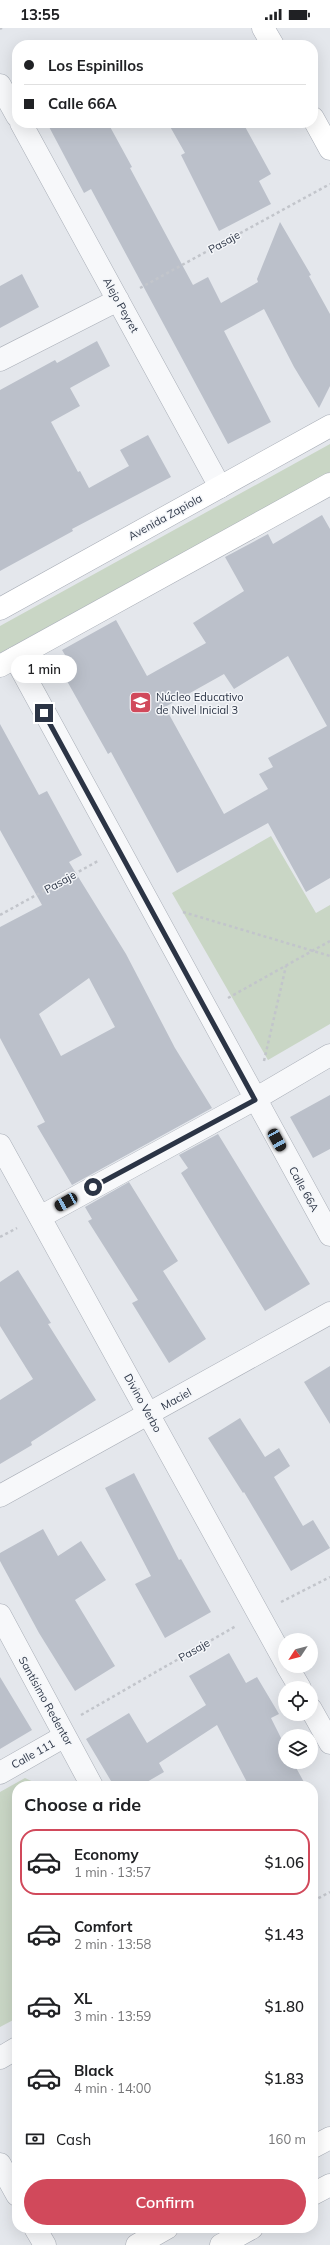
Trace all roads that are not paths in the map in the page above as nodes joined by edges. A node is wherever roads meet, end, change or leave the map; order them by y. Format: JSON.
{"nodes":[{"id":1,"x":263,"y":28,"type":"edge"},
{"id":2,"x":270,"y":40,"type":"edge"},
{"id":3,"x":0,"y":85,"type":"edge"},
{"id":4,"x":12,"y":107,"type":"edge"},
{"id":5,"x":318,"y":127,"type":"edge"},
{"id":6,"x":24,"y":128,"type":"edge"},
{"id":7,"x":330,"y":149,"type":"edge"},
{"id":8,"x":118,"y":300,"type":"junction"},
{"id":9,"x":0,"y":360,"type":"edge"},
{"id":10,"x":330,"y":426,"type":"edge"},
{"id":11,"x":330,"y":484,"type":"edge"},
{"id":12,"x":220,"y":487,"type":"junction"},
{"id":13,"x":0,"y":609,"type":"edge"},
{"id":14,"x":7,"y":662,"type":"edge"},
{"id":15,"x":330,"y":1055,"type":"edge"},
{"id":16,"x":255,"y":1100,"type":"junction"},
{"id":17,"x":0,"y":1145,"type":"edge"},
{"id":18,"x":40,"y":1217,"type":"junction"},
{"id":19,"x":330,"y":1235,"type":"edge"},
{"id":20,"x":330,"y":1313,"type":"edge"},
{"id":21,"x":148,"y":1414,"type":"junction"},
{"id":22,"x":0,"y":1496,"type":"edge"},
{"id":23,"x":0,"y":1615,"type":"edge"},
{"id":24,"x":278,"y":1649,"type":"edge"},
{"id":25,"x":318,"y":1721,"type":"edge"},
{"id":26,"x":62,"y":1731,"type":"junction"},
{"id":27,"x":330,"y":1743,"type":"edge"},
{"id":28,"x":0,"y":1773,"type":"edge"},
{"id":29,"x":89,"y":1781,"type":"edge"},
{"id":30,"x":12,"y":2051,"type":"edge"},
{"id":31,"x":0,"y":2058,"type":"edge"},
{"id":32,"x":330,"y":2138,"type":"edge"},
{"id":33,"x":318,"y":2144,"type":"edge"},
{"id":34,"x":0,"y":2164,"type":"edge"},
{"id":35,"x":12,"y":2185,"type":"edge"},
{"id":36,"x":330,"y":2185,"type":"edge"},
{"id":37,"x":318,"y":2191,"type":"edge"},
{"id":38,"x":38,"y":2233,"type":"edge"},
{"id":39,"x":158,"y":2233,"type":"edge"},
{"id":40,"x":243,"y":2233,"type":"edge"},
{"id":41,"x":45,"y":2245,"type":"edge"},
{"id":42,"x":137,"y":2245,"type":"edge"},
{"id":43,"x":221,"y":2245,"type":"edge"}],
"edges":[{"from":1,"to":2,"type":"main road"},
{"from":3,"to":4,"type":"street"},
{"from":5,"to":7,"type":"main road"},
{"from":6,"to":8,"type":"street","name":"Alejo Peyret"},
{"from":8,"to":9,"type":"street"},
{"from":8,"to":12,"type":"street","name":"Alejo Peyret"},
{"from":10,"to":12,"type":"main road","name":"Avenida Zapiola"},
{"from":11,"to":14,"type":"main road"},
{"from":12,"to":13,"type":"main road","name":"Avenida Zapiola"},
{"from":14,"to":16,"type":"street","name":"Calle 66A"},
{"from":15,"to":16,"type":"street"},
{"from":16,"to":18,"type":"street"},
{"from":16,"to":19,"type":"street","name":"Calle 66A"},
{"from":17,"to":18,"type":"street","name":"Divino Verbo"},
{"from":18,"to":21,"type":"street","name":"Divino Verbo"},
{"from":20,"to":21,"type":"street","name":"Maciel"},
{"from":21,"to":22,"type":"street","name":"Maciel"},
{"from":21,"to":24,"type":"street","name":"Divino Verbo"},
{"from":23,"to":26,"type":"street","name":"Santísimo Redentor"},
{"from":25,"to":27,"type":"street"},
{"from":26,"to":28,"type":"street","name":"Calle 111"},
{"from":26,"to":29,"type":"street","name":"Santísimo Redentor"},
{"from":30,"to":31,"type":"street"},
{"from":32,"to":33,"type":"main road"},
{"from":34,"to":35,"type":"street"},
{"from":36,"to":37,"type":"main road"},
{"from":38,"to":41,"type":"street"},
{"from":39,"to":42,"type":"main road"},
{"from":40,"to":43,"type":"main road"}]}
